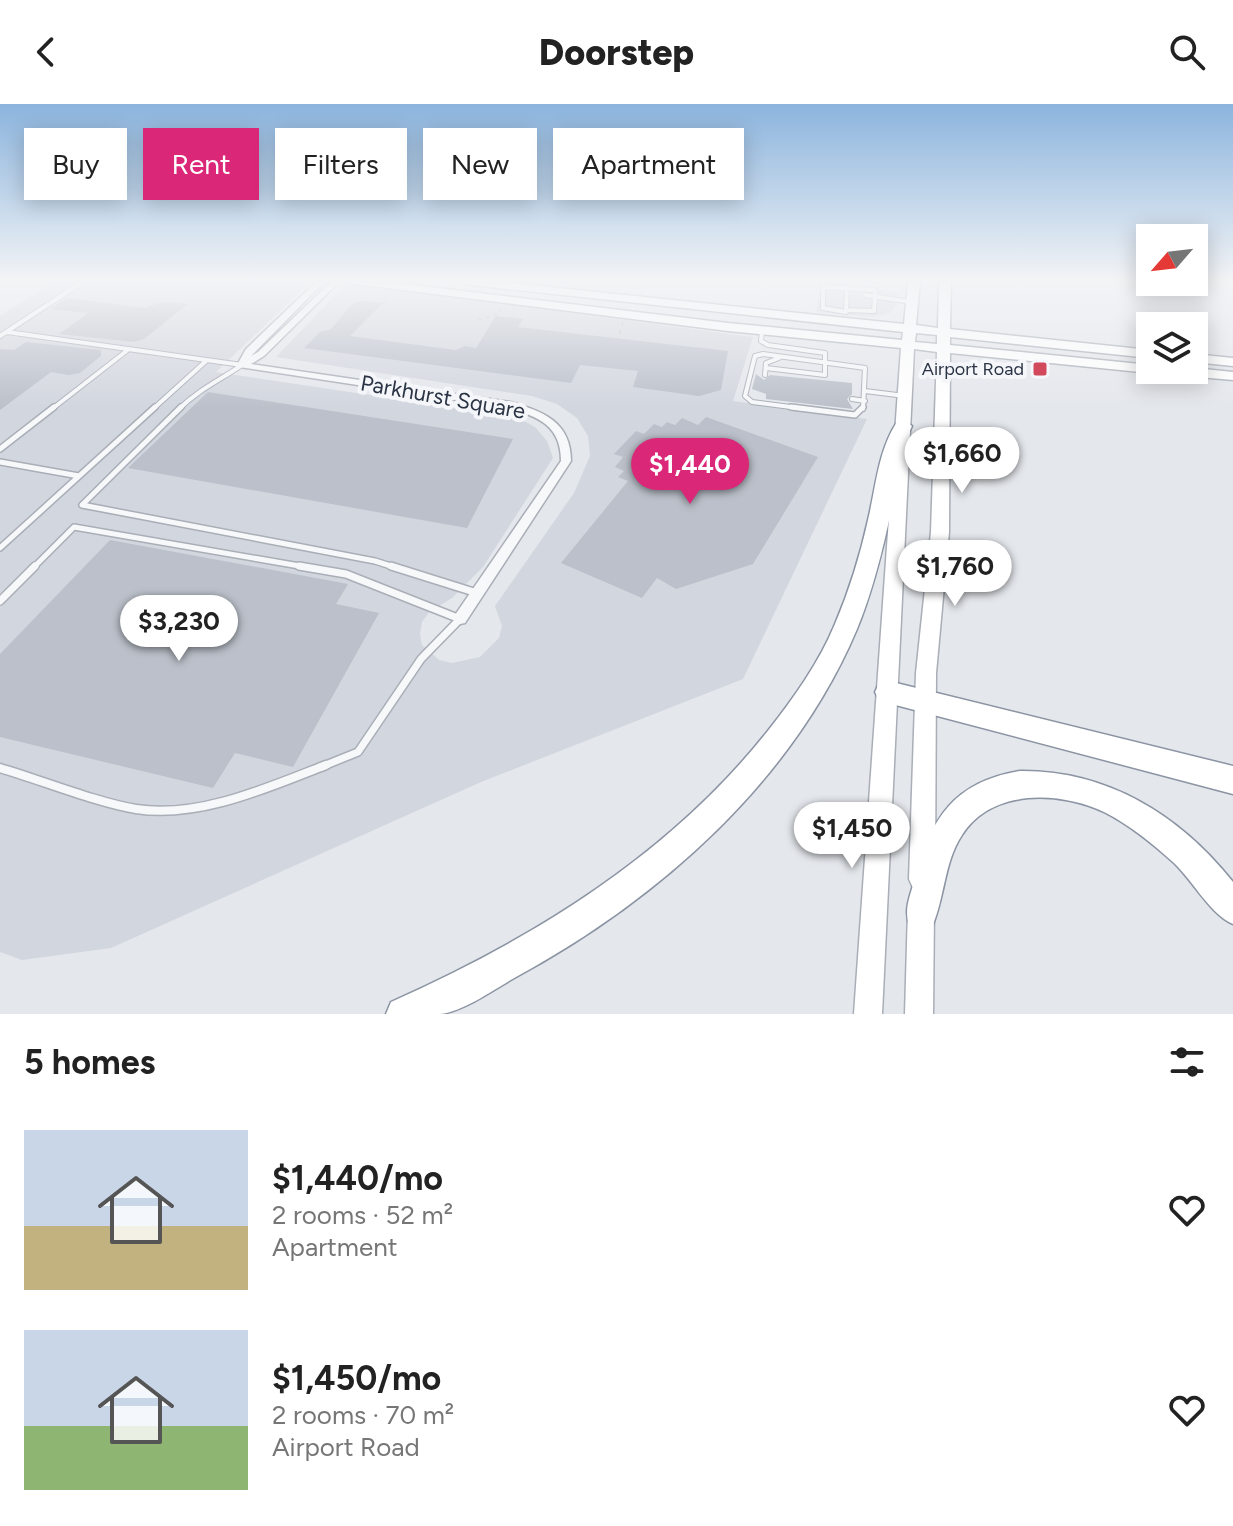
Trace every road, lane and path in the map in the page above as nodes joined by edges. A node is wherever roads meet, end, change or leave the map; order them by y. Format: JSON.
{"nodes":[{"id":1,"x":20,"y":323,"type":"edge"},
{"id":2,"x":277,"y":323,"type":"edge"},
{"id":3,"x":292,"y":323,"type":"edge"},
{"id":4,"x":623,"y":323,"type":"edge"},
{"id":5,"x":708,"y":323,"type":"edge"},
{"id":6,"x":893,"y":323,"type":"edge"},
{"id":7,"x":910,"y":323,"type":"edge"},
{"id":8,"x":943,"y":323,"type":"edge"},
{"id":9,"x":963,"y":323,"type":"edge"},
{"id":10,"x":910,"y":329,"type":"junction"},
{"id":11,"x":762,"y":330,"type":"junction"},
{"id":12,"x":7,"y":332,"type":"junction"},
{"id":13,"x":943,"y":332,"type":"junction"},
{"id":14,"x":619,"y":334,"type":"dead end"},
{"id":15,"x":0,"y":336,"type":"edge"},
{"id":16,"x":831,"y":337,"type":"junction"},
{"id":17,"x":1011,"y":339,"type":"junction"},
{"id":18,"x":908,"y":346,"type":"junction"},
{"id":19,"x":129,"y":349,"type":"junction"},
{"id":20,"x":943,"y":349,"type":"junction"},
{"id":21,"x":1136,"y":352,"type":"edge"},
{"id":22,"x":1007,"y":356,"type":"junction"},
{"id":23,"x":783,"y":357,"type":"junction"},
{"id":24,"x":1208,"y":359,"type":"edge"},
{"id":25,"x":206,"y":361,"type":"junction"},
{"id":26,"x":825,"y":362,"type":"junction"},
{"id":27,"x":1233,"y":362,"type":"edge"},
{"id":28,"x":242,"y":365,"type":"junction"},
{"id":29,"x":1136,"y":368,"type":"edge"},
{"id":30,"x":1208,"y":374,"type":"edge"},
{"id":31,"x":1233,"y":376,"type":"edge"},
{"id":32,"x":905,"y":388,"type":"junction"},
{"id":33,"x":865,"y":391,"type":"junction"},
{"id":34,"x":762,"y":394,"type":"dead end"},
{"id":35,"x":852,"y":399,"type":"dead end"},
{"id":36,"x":865,"y":401,"type":"junction"},
{"id":37,"x":761,"y":403,"type":"junction"},
{"id":38,"x":943,"y":412,"type":"junction"},
{"id":39,"x":903,"y":426,"type":"junction"},
{"id":40,"x":0,"y":449,"type":"edge"},
{"id":41,"x":0,"y":462,"type":"edge"},
{"id":42,"x":79,"y":476,"type":"junction"},
{"id":43,"x":0,"y":548,"type":"edge"},
{"id":44,"x":477,"y":593,"type":"junction"},
{"id":45,"x":0,"y":601,"type":"edge"},
{"id":46,"x":460,"y":619,"type":"junction"},
{"id":47,"x":888,"y":692,"type":"junction"},
{"id":48,"x":926,"y":702,"type":"junction"},
{"id":49,"x":0,"y":768,"type":"edge"},
{"id":50,"x":1233,"y":780,"type":"edge"},
{"id":51,"x":1233,"y":908,"type":"edge"},
{"id":52,"x":921,"y":916,"type":"junction"},
{"id":53,"x":403,"y":1014,"type":"edge"},
{"id":54,"x":868,"y":1014,"type":"edge"},
{"id":55,"x":919,"y":1014,"type":"edge"}],
"edges":[{"from":1,"to":12,"type":"lane"},
{"from":2,"to":28,"type":"street"},
{"from":3,"to":28,"type":"street"},
{"from":4,"to":14,"type":"path"},
{"from":5,"to":11,"type":"main road"},
{"from":6,"to":10,"type":"main road"},
{"from":7,"to":10,"type":"main road"},
{"from":8,"to":13,"type":"main road"},
{"from":9,"to":17,"type":"main road"},
{"from":10,"to":13,"type":"main road"},
{"from":10,"to":18,"type":"main road"},
{"from":11,"to":16,"type":"main road"},
{"from":11,"to":26,"type":"lane"},
{"from":12,"to":15,"type":"lane"},
{"from":12,"to":19,"type":"lane"},
{"from":13,"to":17,"type":"main road"},
{"from":13,"to":20,"type":"main road"},
{"from":16,"to":18,"type":"main road"},
{"from":16,"to":32,"type":"main road"},
{"from":17,"to":21,"type":"main road"},
{"from":18,"to":20,"type":"main road"},
{"from":18,"to":32,"type":"main road"},
{"from":19,"to":25,"type":"lane"},
{"from":19,"to":40,"type":"lane"},
{"from":20,"to":22,"type":"main road"},
{"from":20,"to":38,"type":"main road"},
{"from":22,"to":29,"type":"main road"},
{"from":22,"to":38,"type":"main road"},
{"from":23,"to":26,"type":"lane"},
{"from":23,"to":26,"type":"lane"},
{"from":23,"to":37,"type":"lane"},
{"from":24,"to":27,"type":"main road"},
{"from":25,"to":28,"type":"lane"},
{"from":25,"to":42,"type":"lane"},
{"from":26,"to":33,"type":"lane"},
{"from":28,"to":44,"type":"street","name":"Parkhurst Square"},
{"from":28,"to":44,"type":"lane"},
{"from":30,"to":31,"type":"main road"},
{"from":32,"to":33,"type":"lane"},
{"from":32,"to":39,"type":"main road"},
{"from":33,"to":36,"type":"lane"},
{"from":34,"to":37,"type":"lane"},
{"from":35,"to":36,"type":"lane"},
{"from":36,"to":37,"type":"lane"},
{"from":38,"to":48,"type":"main road"},
{"from":39,"to":47,"type":"main road"},
{"from":39,"to":53,"type":"highway"},
{"from":41,"to":42,"type":"lane"},
{"from":42,"to":43,"type":"lane"},
{"from":44,"to":46,"type":"street","name":"Parkhurst Square"},
{"from":45,"to":46,"type":"lane"},
{"from":46,"to":49,"type":"lane"},
{"from":47,"to":48,"type":"highway"},
{"from":47,"to":54,"type":"main road"},
{"from":48,"to":50,"type":"highway"},
{"from":48,"to":52,"type":"main road"},
{"from":51,"to":52,"type":"highway"},
{"from":52,"to":55,"type":"main road"}]}
